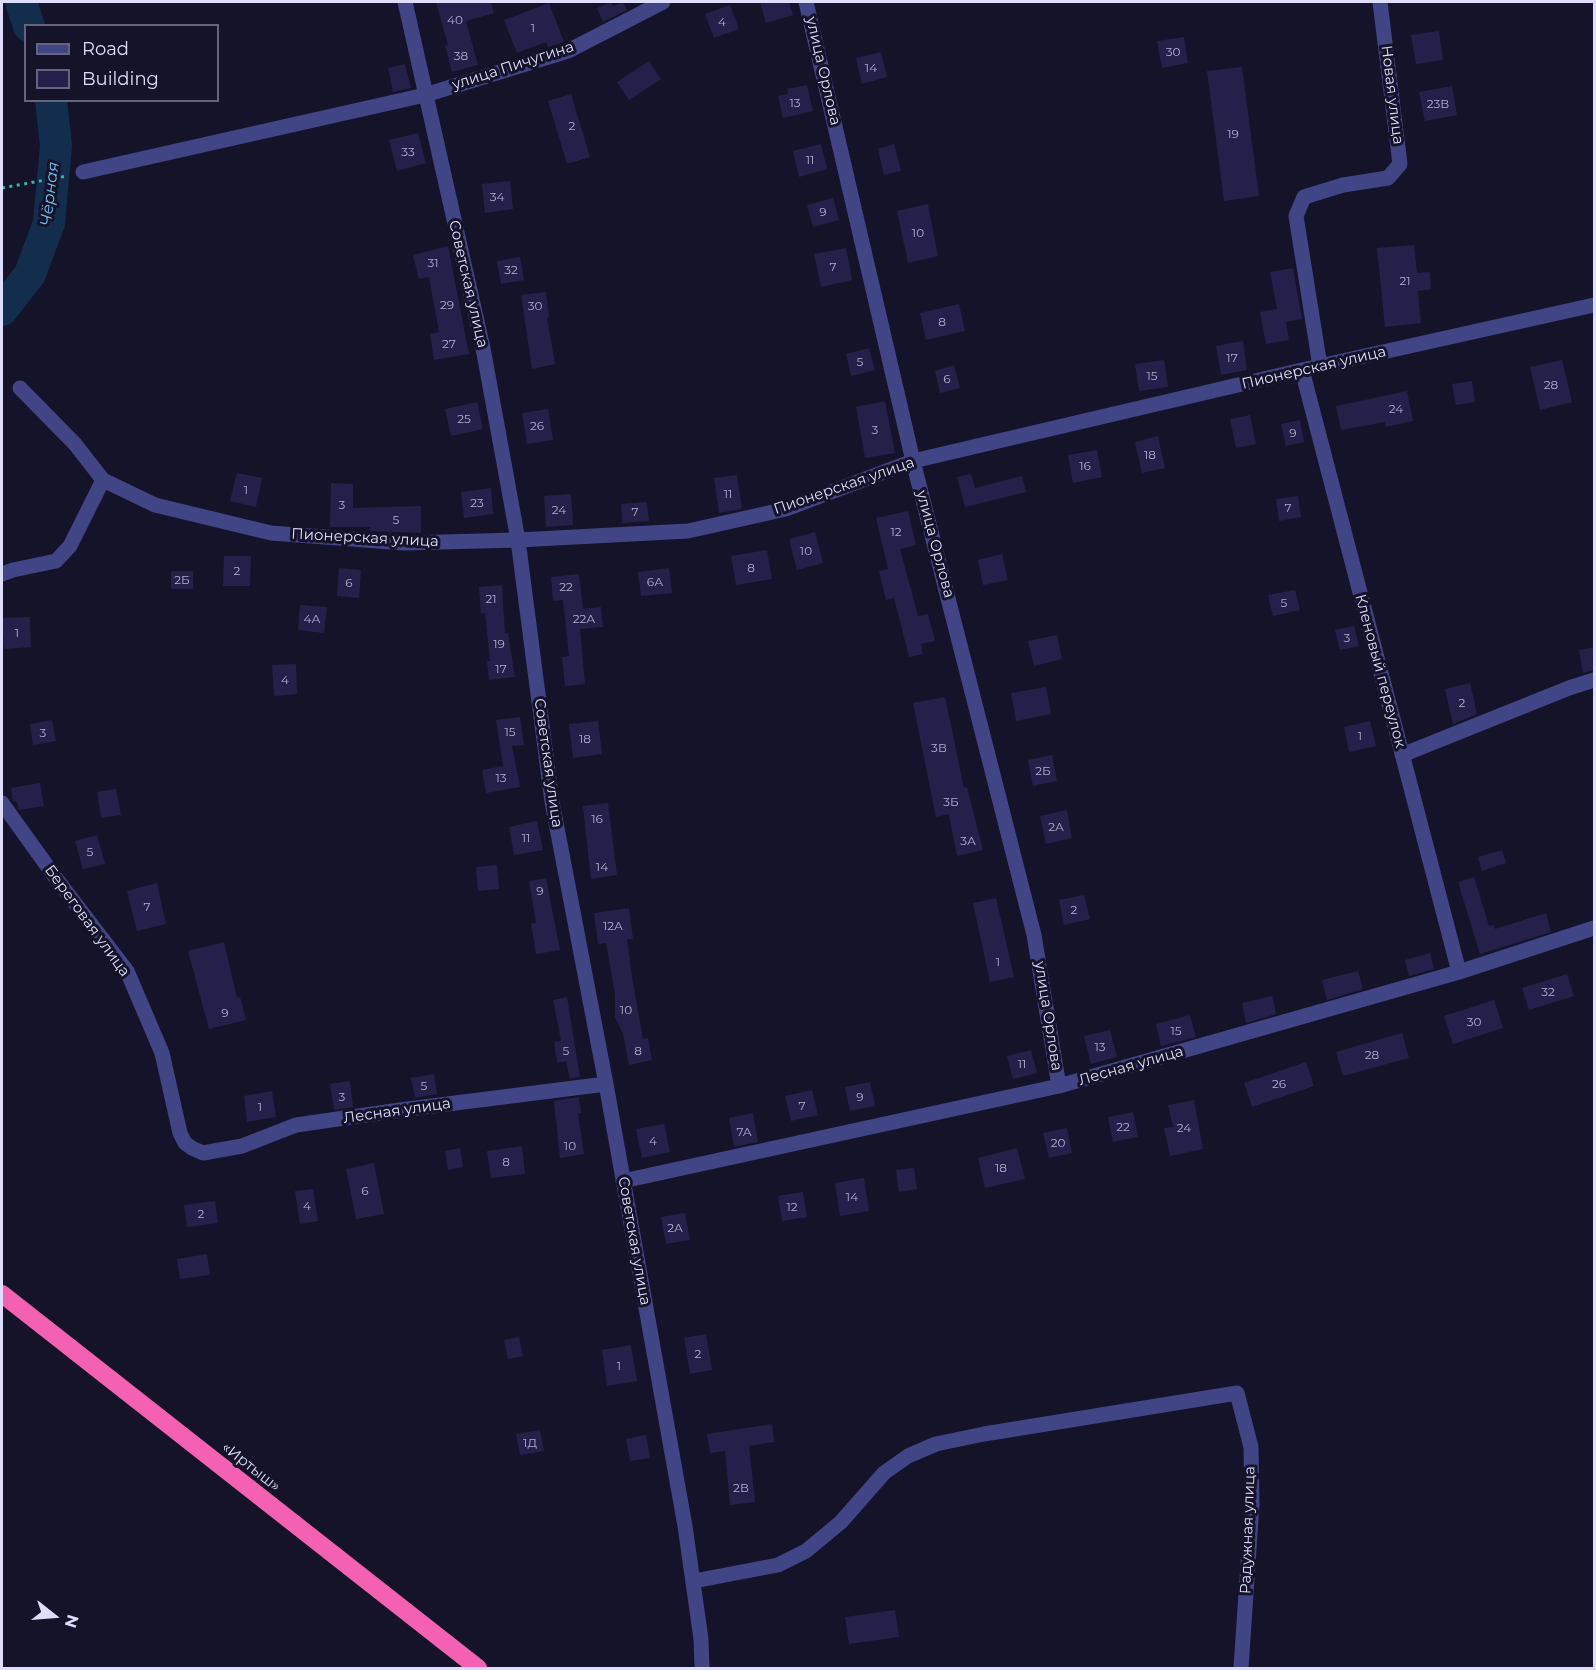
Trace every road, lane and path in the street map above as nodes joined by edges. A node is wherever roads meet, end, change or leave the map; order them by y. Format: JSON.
{"nodes":[{"id":1,"x":405,"y":2,"type":"edge"},
{"id":2,"x":663,"y":2,"type":"edge"},
{"id":3,"x":807,"y":2,"type":"edge"},
{"id":4,"x":1380,"y":2,"type":"edge"},
{"id":5,"x":425,"y":95,"type":"junction"},
{"id":6,"x":83,"y":172,"type":"joint"},
{"id":7,"x":2,"y":188,"type":"edge"},
{"id":8,"x":1594,"y":304,"type":"edge"},
{"id":9,"x":1320,"y":366,"type":"junction"},
{"id":10,"x":1302,"y":370,"type":"junction"},
{"id":11,"x":20,"y":388,"type":"dead end"},
{"id":12,"x":913,"y":461,"type":"junction"},
{"id":13,"x":103,"y":480,"type":"junction"},
{"id":14,"x":518,"y":540,"type":"junction"},
{"id":15,"x":2,"y":574,"type":"edge"},
{"id":16,"x":1594,"y":680,"type":"edge"},
{"id":17,"x":1402,"y":755,"type":"junction"},
{"id":18,"x":2,"y":803,"type":"edge"},
{"id":19,"x":1594,"y":928,"type":"edge"},
{"id":20,"x":1459,"y":972,"type":"junction"},
{"id":21,"x":606,"y":1084,"type":"junction"},
{"id":22,"x":1059,"y":1086,"type":"junction"},
{"id":23,"x":192,"y":1148,"type":"joint"},
{"id":24,"x":623,"y":1181,"type":"junction"},
{"id":25,"x":2,"y":1294,"type":"edge"},
{"id":26,"x":694,"y":1581,"type":"junction"},
{"id":27,"x":478,"y":1668,"type":"edge"},
{"id":28,"x":702,"y":1668,"type":"edge"},
{"id":29,"x":1241,"y":1668,"type":"edge"}],
"edges":[{"from":1,"to":5,"type":"street","name":"Советская улица"},
{"from":2,"to":5,"type":"street","name":"улица Пичугина"},
{"from":3,"to":12,"type":"street","name":"улица Орлова"},
{"from":4,"to":9,"type":"street","name":"Новая улица"},
{"from":5,"to":6,"type":"street","name":"улица Пичугина"},
{"from":5,"to":14,"type":"street","name":"Советская улица"},
{"from":6,"to":7,"type":"path"},
{"from":8,"to":9,"type":"street","name":"Пионерская улица"},
{"from":9,"to":10,"type":"street","name":"Пионерская улица"},
{"from":10,"to":12,"type":"street","name":"Пионерская улица"},
{"from":10,"to":17,"type":"street","name":"Кленовый переулок"},
{"from":11,"to":13,"type":"street","name":"Пионерская улица"},
{"from":12,"to":14,"type":"street","name":"Пионерская улица"},
{"from":12,"to":22,"type":"street","name":"улица Орлова"},
{"from":13,"to":14,"type":"street","name":"Пионерская улица"},
{"from":13,"to":15,"type":"street"},
{"from":14,"to":21,"type":"street","name":"Советская улица"},
{"from":16,"to":17,"type":"street"},
{"from":17,"to":20,"type":"street","name":"Кленовый переулок"},
{"from":18,"to":23,"type":"street","name":"Береговая улица"},
{"from":19,"to":20,"type":"street","name":"Лесная улица"},
{"from":20,"to":22,"type":"street","name":"Лесная улица"},
{"from":21,"to":23,"type":"street","name":"Лесная улица"},
{"from":21,"to":24,"type":"street","name":"Советская улица"},
{"from":22,"to":24,"type":"street","name":"Лесная улица"},
{"from":24,"to":26,"type":"street","name":"Советская улица"},
{"from":25,"to":27,"type":"highway","name":"«Иртыш»"},
{"from":26,"to":28,"type":"street","name":"Советская улица"},
{"from":26,"to":29,"type":"street","name":"Радужная улица"}]}
